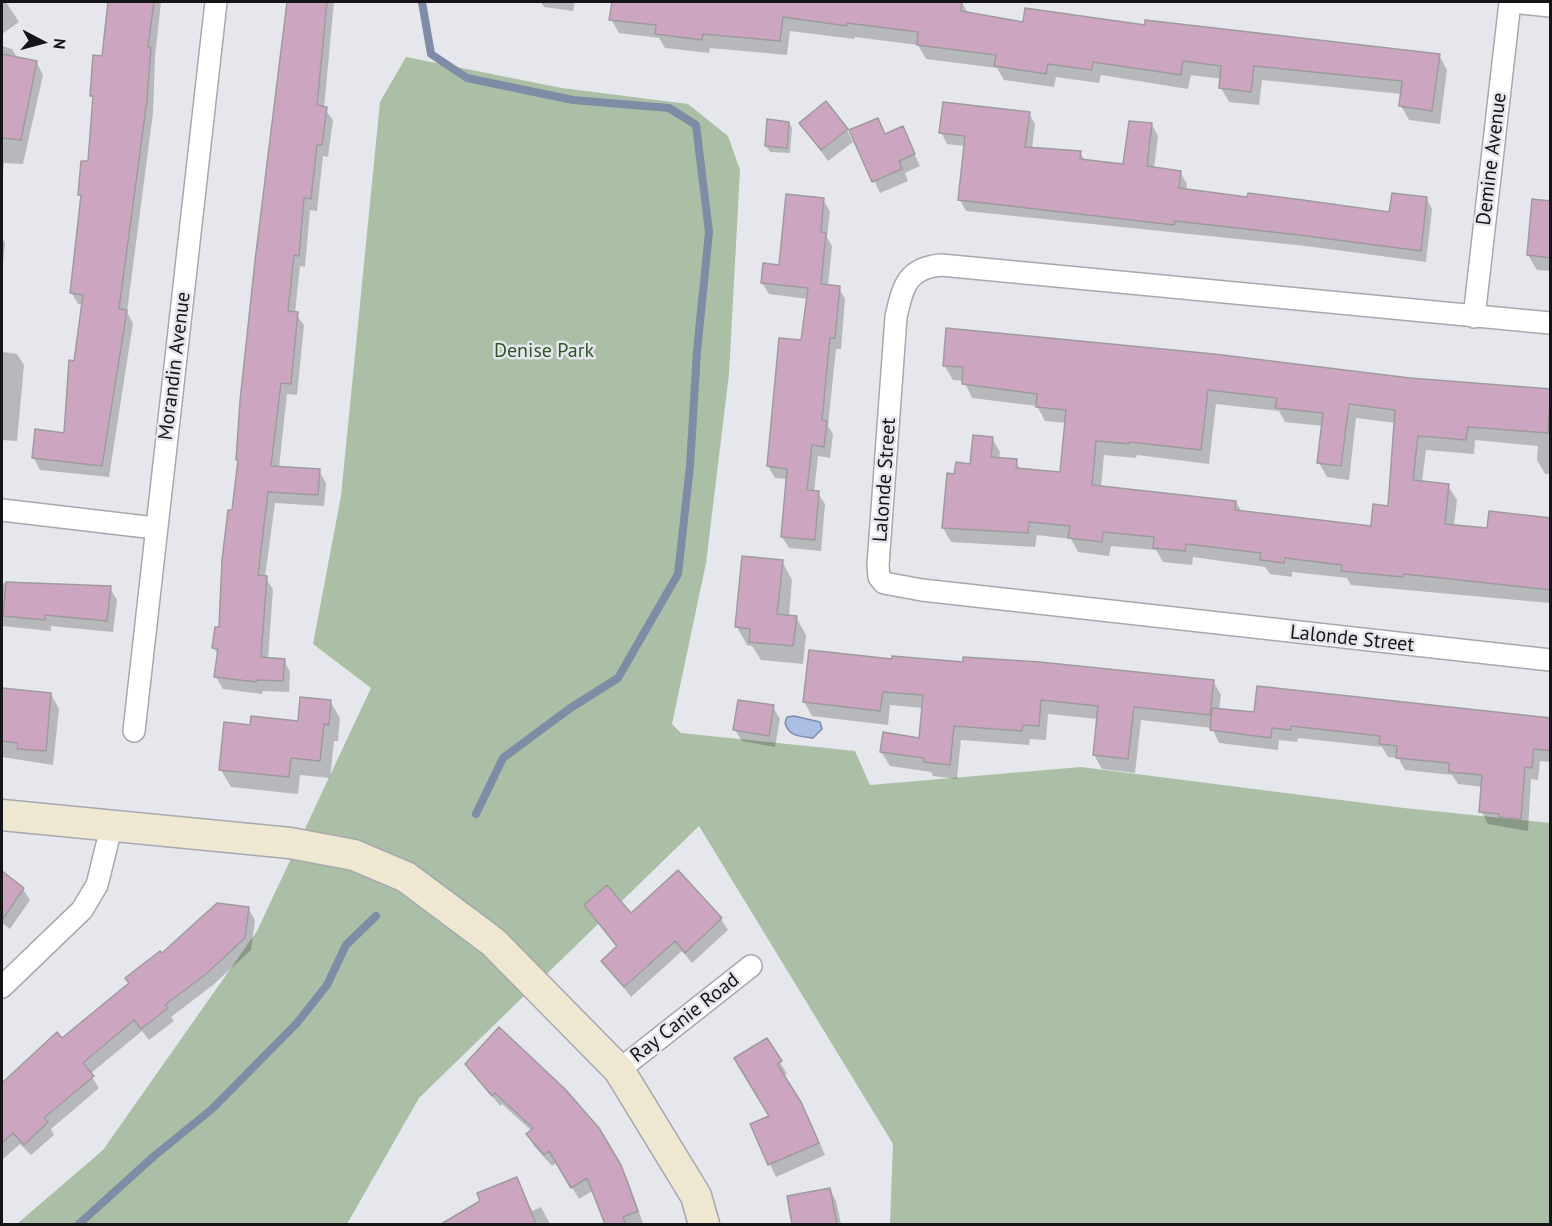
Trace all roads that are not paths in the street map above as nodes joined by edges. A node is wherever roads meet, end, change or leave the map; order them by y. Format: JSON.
{"nodes":[{"id":1,"x":216,"y":2,"type":"edge"},
{"id":2,"x":1511,"y":2,"type":"edge"},
{"id":3,"x":1551,"y":6,"type":"edge"},
{"id":4,"x":1474,"y":317,"type":"junction"},
{"id":5,"x":1551,"y":323,"type":"edge"},
{"id":6,"x":2,"y":510,"type":"edge"},
{"id":7,"x":155,"y":528,"type":"junction"},
{"id":8,"x":1551,"y":660,"type":"edge"},
{"id":9,"x":134,"y":731,"type":"dead end"},
{"id":10,"x":2,"y":815,"type":"edge"},
{"id":11,"x":111,"y":828,"type":"junction"},
{"id":12,"x":751,"y":966,"type":"dead end"},
{"id":13,"x":2,"y":987,"type":"edge"},
{"id":14,"x":619,"y":1070,"type":"junction"},
{"id":15,"x":704,"y":1224,"type":"edge"}],
"edges":[{"from":1,"to":7,"type":"street","name":"Morandin Avenue"},
{"from":2,"to":3,"type":"street"},
{"from":2,"to":4,"type":"street","name":"Demine Avenue"},
{"from":4,"to":5,"type":"street"},
{"from":4,"to":8,"type":"street","name":"Lalonde Street"},
{"from":6,"to":7,"type":"street"},
{"from":7,"to":9,"type":"street","name":"Morandin Avenue"},
{"from":10,"to":11,"type":"street"},
{"from":11,"to":13,"type":"street"},
{"from":11,"to":14,"type":"street"},
{"from":12,"to":14,"type":"street","name":"Ray Canie Road"},
{"from":14,"to":15,"type":"street"}]}
